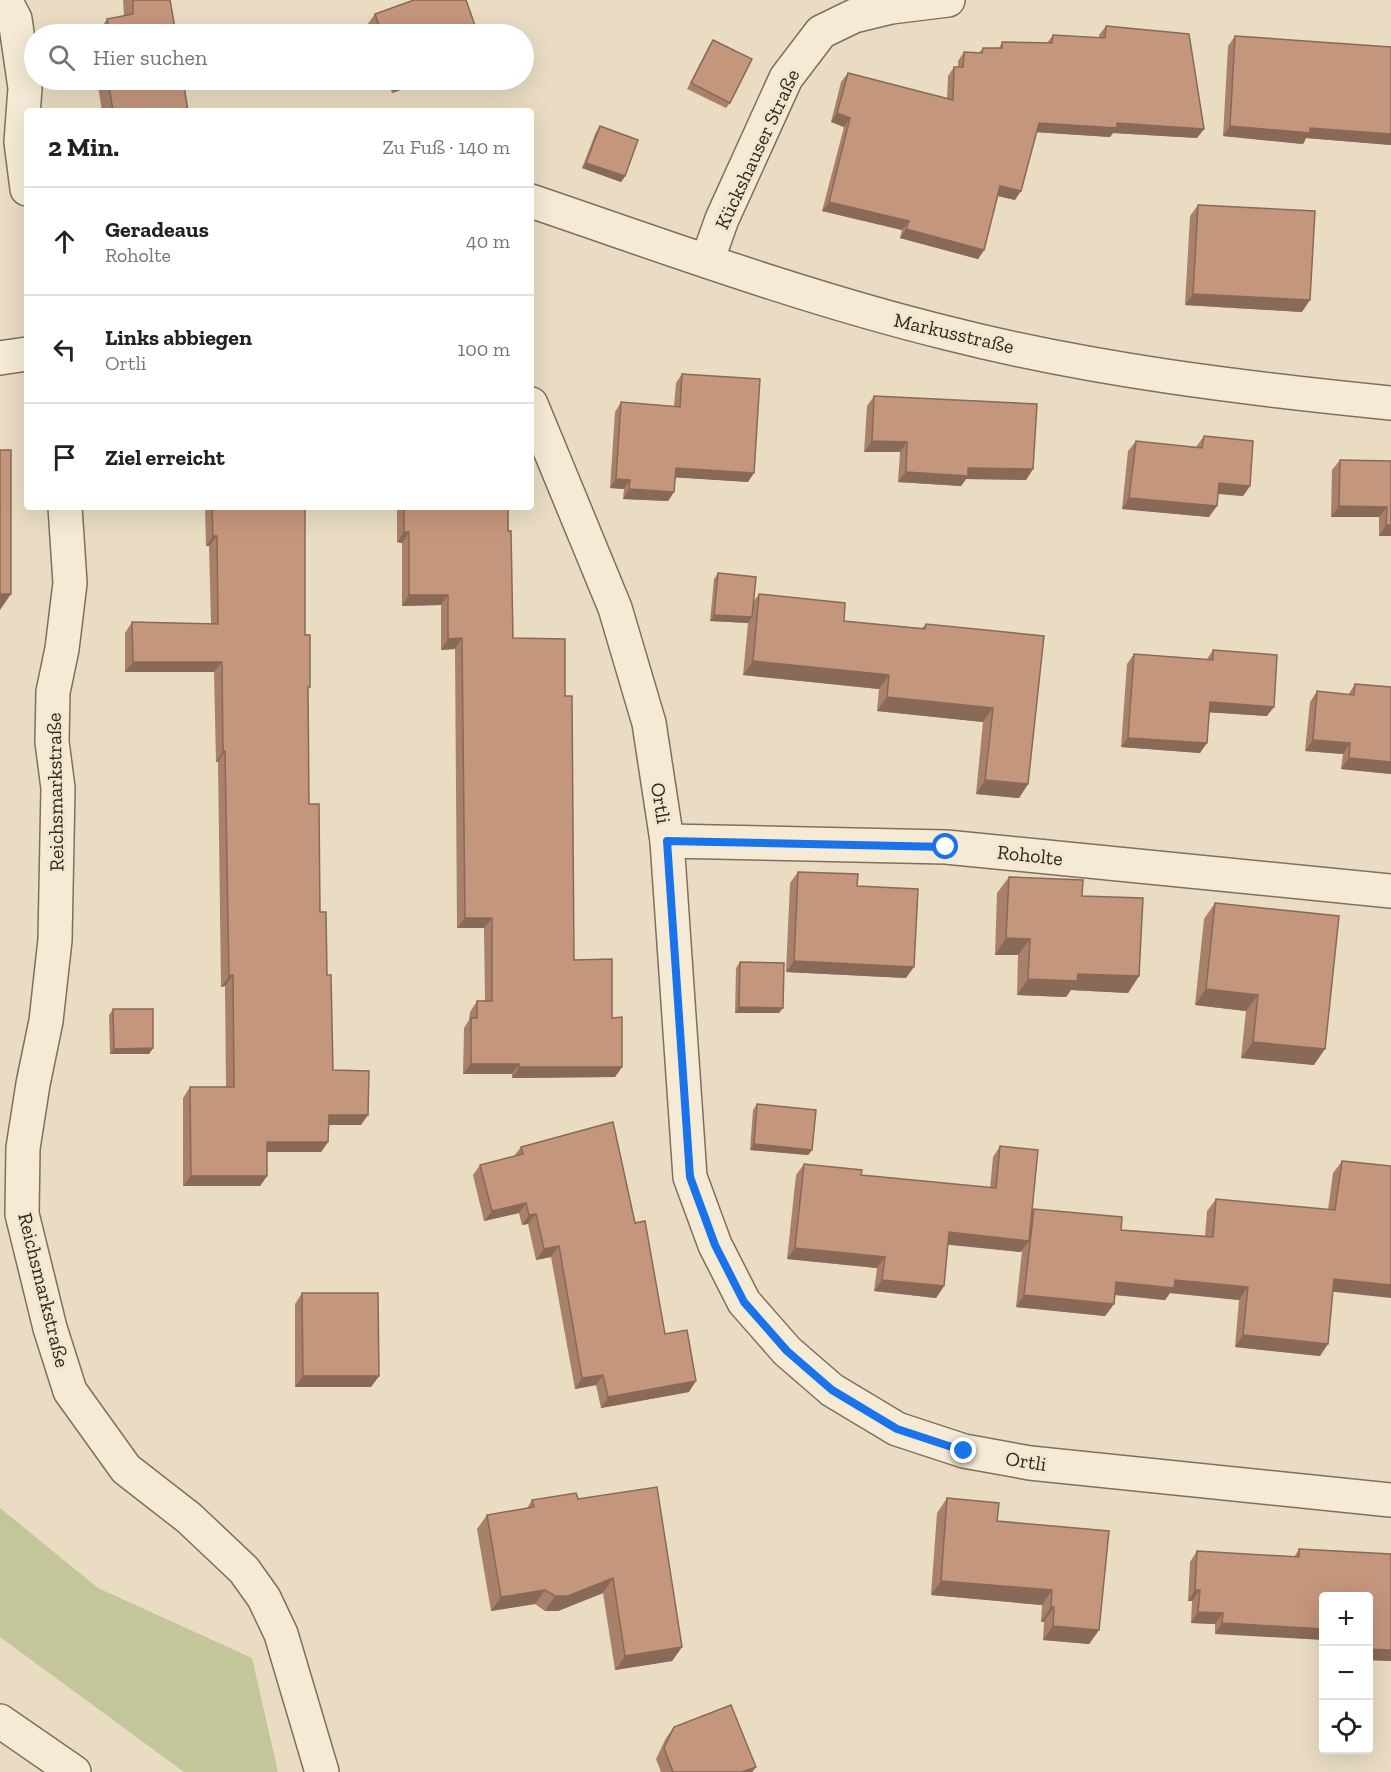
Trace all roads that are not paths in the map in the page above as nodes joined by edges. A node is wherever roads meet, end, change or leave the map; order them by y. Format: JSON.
{"nodes":[{"id":1,"x":5,"y":0,"type":"edge"},
{"id":2,"x":948,"y":0,"type":"edge"},
{"id":3,"x":24,"y":81,"type":"edge"},
{"id":4,"x":25,"y":90,"type":"edge"},
{"id":5,"x":24,"y":166,"type":"edge"},
{"id":6,"x":534,"y":202,"type":"edge"},
{"id":7,"x":707,"y":261,"type":"junction"},
{"id":8,"x":24,"y":354,"type":"edge"},
{"id":9,"x":0,"y":358,"type":"edge"},
{"id":10,"x":1391,"y":402,"type":"edge"},
{"id":11,"x":534,"y":411,"type":"edge"},
{"id":12,"x":65,"y":510,"type":"edge"},
{"id":13,"x":667,"y":841,"type":"junction"},
{"id":14,"x":1391,"y":891,"type":"edge"},
{"id":15,"x":1391,"y":1500,"type":"edge"},
{"id":16,"x":0,"y":1721,"type":"edge"},
{"id":17,"x":74,"y":1772,"type":"edge"},
{"id":18,"x":322,"y":1772,"type":"edge"}],
"edges":[{"from":1,"to":3,"type":"street"},
{"from":2,"to":7,"type":"street","name":"Kückshauser Straße"},
{"from":4,"to":5,"type":"street"},
{"from":6,"to":7,"type":"street","name":"Markusstraße"},
{"from":7,"to":10,"type":"street","name":"Markusstraße"},
{"from":8,"to":9,"type":"street"},
{"from":11,"to":13,"type":"street","name":"Ortli"},
{"from":12,"to":18,"type":"street","name":"Reichsmarkstraße"},
{"from":13,"to":14,"type":"street","name":"Roholte"},
{"from":13,"to":15,"type":"street","name":"Ortli"},
{"from":16,"to":17,"type":"street"}]}
